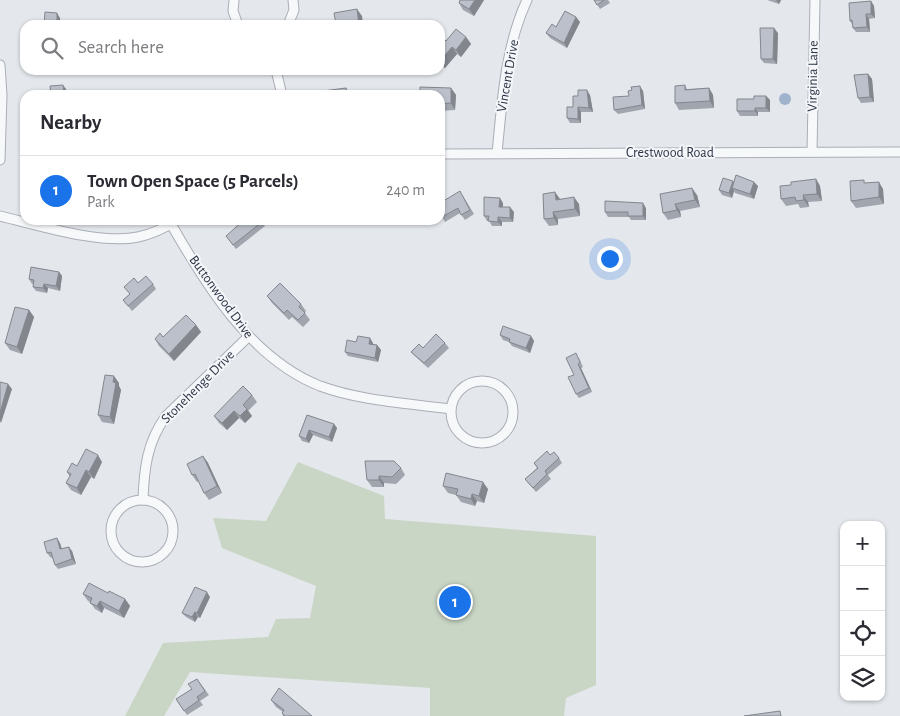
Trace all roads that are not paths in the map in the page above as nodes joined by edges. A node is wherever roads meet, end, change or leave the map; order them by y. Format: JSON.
{"nodes":[{"id":1,"x":234,"y":0,"type":"edge"},
{"id":2,"x":293,"y":0,"type":"edge"},
{"id":3,"x":527,"y":0,"type":"edge"},
{"id":4,"x":814,"y":0,"type":"edge"},
{"id":5,"x":236,"y":20,"type":"edge"},
{"id":6,"x":290,"y":20,"type":"edge"},
{"id":7,"x":0,"y":65,"type":"edge"},
{"id":8,"x":277,"y":75,"type":"edge"},
{"id":9,"x":281,"y":90,"type":"edge"},
{"id":10,"x":812,"y":152,"type":"junction"},
{"id":11,"x":900,"y":152,"type":"edge"},
{"id":12,"x":497,"y":153,"type":"junction"},
{"id":13,"x":445,"y":154,"type":"edge"},
{"id":14,"x":0,"y":160,"type":"edge"},
{"id":15,"x":0,"y":216,"type":"edge"},
{"id":16,"x":20,"y":220,"type":"edge"},
{"id":17,"x":42,"y":225,"type":"edge"},
{"id":18,"x":168,"y":225,"type":"edge"},
{"id":19,"x":176,"y":225,"type":"edge"},
{"id":20,"x":248,"y":337,"type":"junction"},
{"id":21,"x":450,"y":409,"type":"junction"},
{"id":22,"x":143,"y":500,"type":"junction"}],
"edges":[{"from":1,"to":5,"type":"street"},
{"from":2,"to":6,"type":"street"},
{"from":3,"to":12,"type":"street","name":"Vincent Drive"},
{"from":4,"to":10,"type":"street","name":"Virginia Lane"},
{"from":7,"to":14,"type":"street"},
{"from":8,"to":9,"type":"street"},
{"from":10,"to":11,"type":"street","name":"Crestwood Road"},
{"from":10,"to":12,"type":"street","name":"Crestwood Road"},
{"from":12,"to":13,"type":"street","name":"Crestwood Road"},
{"from":15,"to":16,"type":"street"},
{"from":17,"to":18,"type":"street"},
{"from":19,"to":20,"type":"street","name":"Buttonwood Drive"},
{"from":20,"to":21,"type":"street","name":"Buttonwood Drive"},
{"from":20,"to":22,"type":"street","name":"Stonehenge Drive"},
{"from":21,"to":21,"type":"street"},
{"from":22,"to":22,"type":"street"}]}
